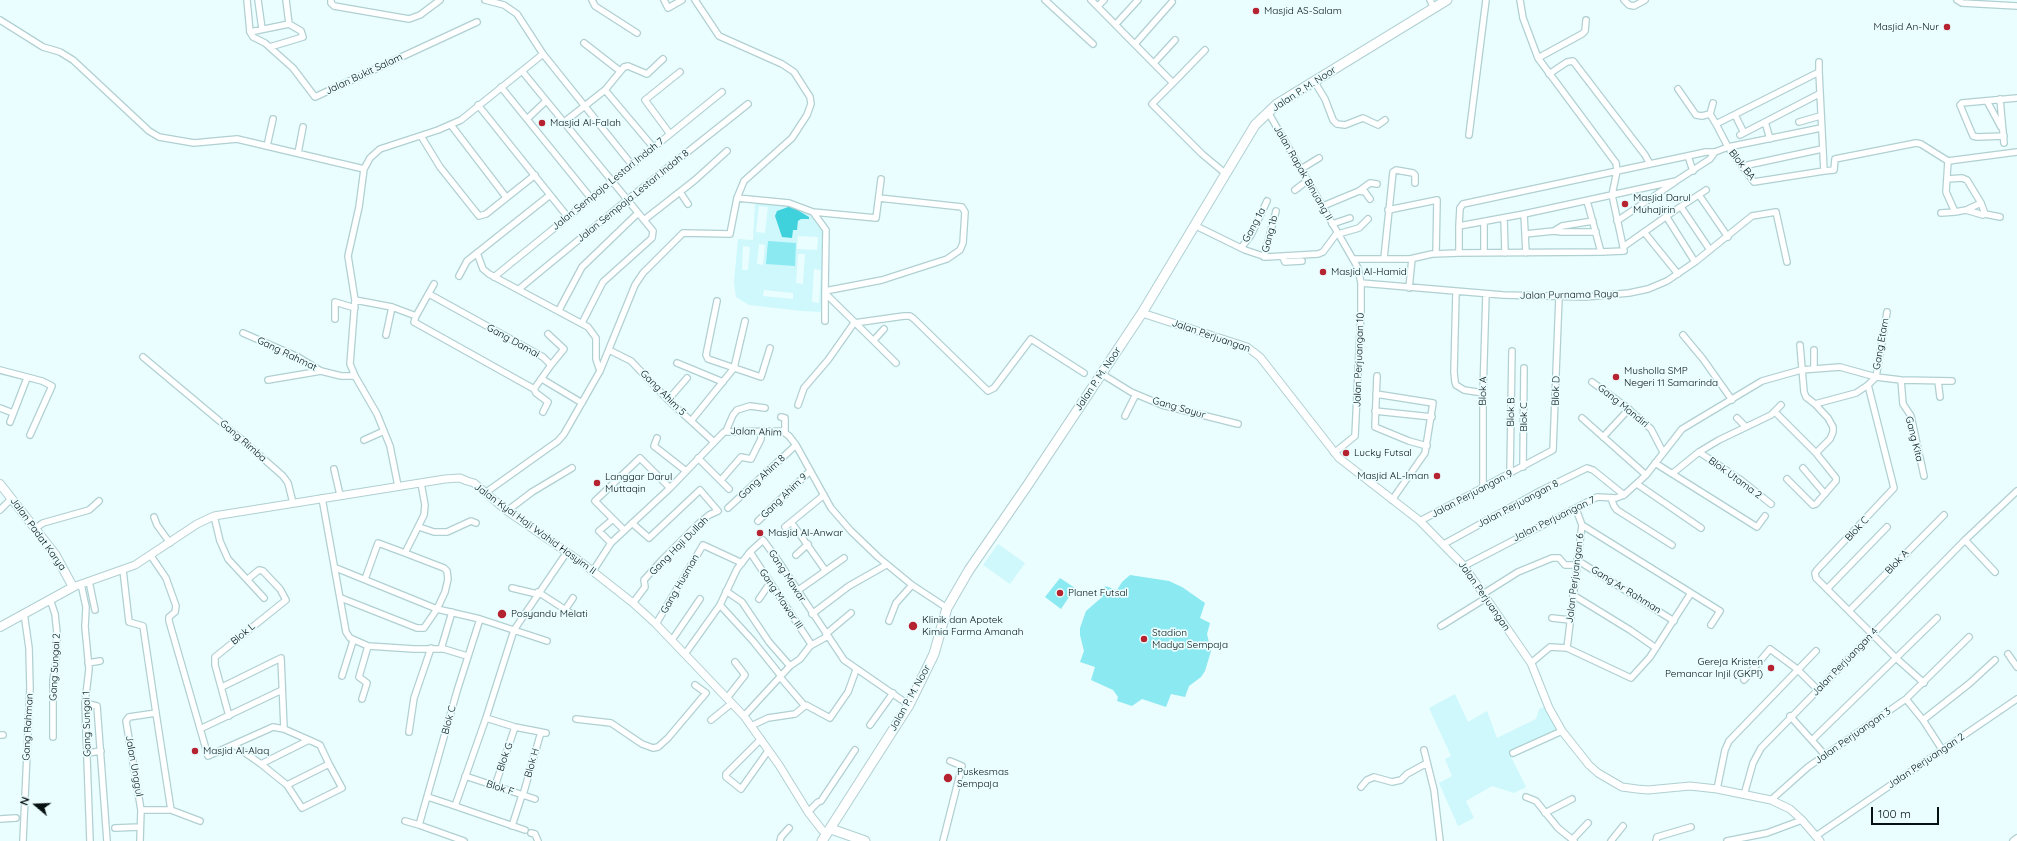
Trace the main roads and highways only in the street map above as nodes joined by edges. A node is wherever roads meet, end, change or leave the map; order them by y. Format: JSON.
{"nodes":[{"id":1,"x":1447,"y":0,"type":"edge"},
{"id":2,"x":1432,"y":4,"type":"edge"},
{"id":3,"x":0,"y":484,"type":"edge"},
{"id":4,"x":77,"y":585,"type":"joint"},
{"id":5,"x":0,"y":627,"type":"edge"},
{"id":6,"x":827,"y":834,"type":"edge"},
{"id":7,"x":848,"y":841,"type":"edge"},
{"id":8,"x":866,"y":841,"type":"edge"}],
"edges":[{"from":1,"to":2,"type":"main road","name":"Jalan P. M. Noor"},
{"from":2,"to":6,"type":"main road","name":"Jalan P. M. Noor"},
{"from":3,"to":4,"type":"main road","name":"Jalan Padat Karya"},
{"from":4,"to":5,"type":"main road","name":"Jalan Kyai Haji Wahid Hasyim II"},
{"from":6,"to":7,"type":"main road"},
{"from":6,"to":8,"type":"main road"}]}
